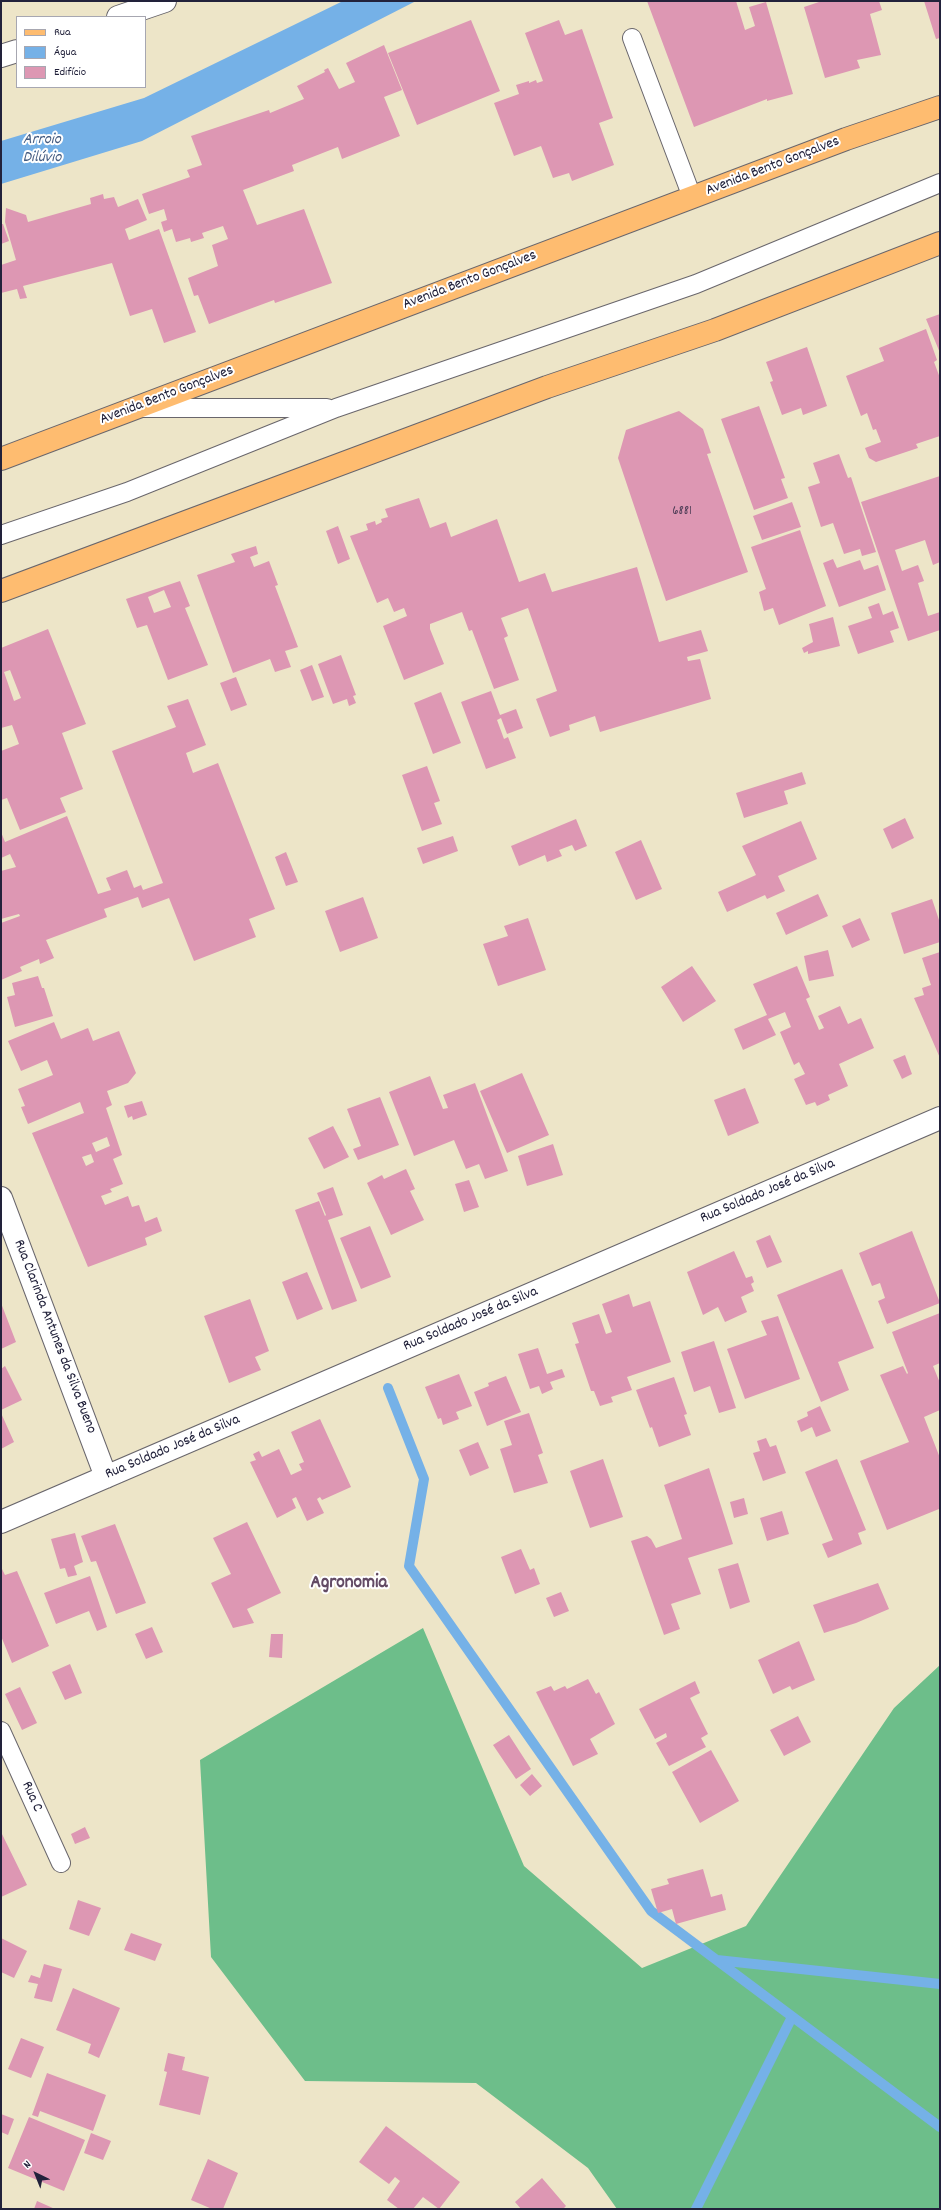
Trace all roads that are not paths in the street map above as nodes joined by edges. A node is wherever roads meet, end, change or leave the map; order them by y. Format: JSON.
{"nodes":[{"id":1,"x":165,"y":1,"type":"edge"},
{"id":2,"x":121,"y":16,"type":"edge"},
{"id":3,"x":632,"y":38,"type":"dead end"},
{"id":4,"x":16,"y":51,"type":"edge"},
{"id":5,"x":1,"y":56,"type":"edge"},
{"id":6,"x":940,"y":107,"type":"edge"},
{"id":7,"x":940,"y":183,"type":"edge"},
{"id":8,"x":692,"y":198,"type":"junction"},
{"id":9,"x":940,"y":243,"type":"edge"},
{"id":10,"x":134,"y":408,"type":"junction"},
{"id":11,"x":336,"y":408,"type":"junction"},
{"id":12,"x":1,"y":459,"type":"edge"},
{"id":13,"x":1,"y":535,"type":"edge"},
{"id":14,"x":1,"y":591,"type":"edge"},
{"id":15,"x":940,"y":1118,"type":"edge"},
{"id":16,"x":1,"y":1198,"type":"edge"},
{"id":17,"x":106,"y":1477,"type":"junction"},
{"id":18,"x":1,"y":1522,"type":"edge"},
{"id":19,"x":1,"y":1731,"type":"edge"},
{"id":20,"x":61,"y":1863,"type":"dead end"}],
"edges":[{"from":1,"to":2,"type":"street"},
{"from":3,"to":8,"type":"lane"},
{"from":4,"to":5,"type":"street"},
{"from":6,"to":8,"type":"main road","name":"Avenida Bento Gonçalves"},
{"from":7,"to":11,"type":"lane"},
{"from":8,"to":10,"type":"main road","name":"Avenida Bento Gonçalves"},
{"from":9,"to":14,"type":"main road"},
{"from":10,"to":11,"type":"lane"},
{"from":10,"to":12,"type":"main road","name":"Avenida Bento Gonçalves"},
{"from":11,"to":13,"type":"lane"},
{"from":15,"to":17,"type":"street","name":"Rua Soldado José da Silva"},
{"from":16,"to":17,"type":"street","name":"Rua Clarinda Antunes da Silva Bueno"},
{"from":17,"to":18,"type":"street","name":"Rua Soldado José da Silva"},
{"from":19,"to":20,"type":"lane","name":"Rua C"}]}
